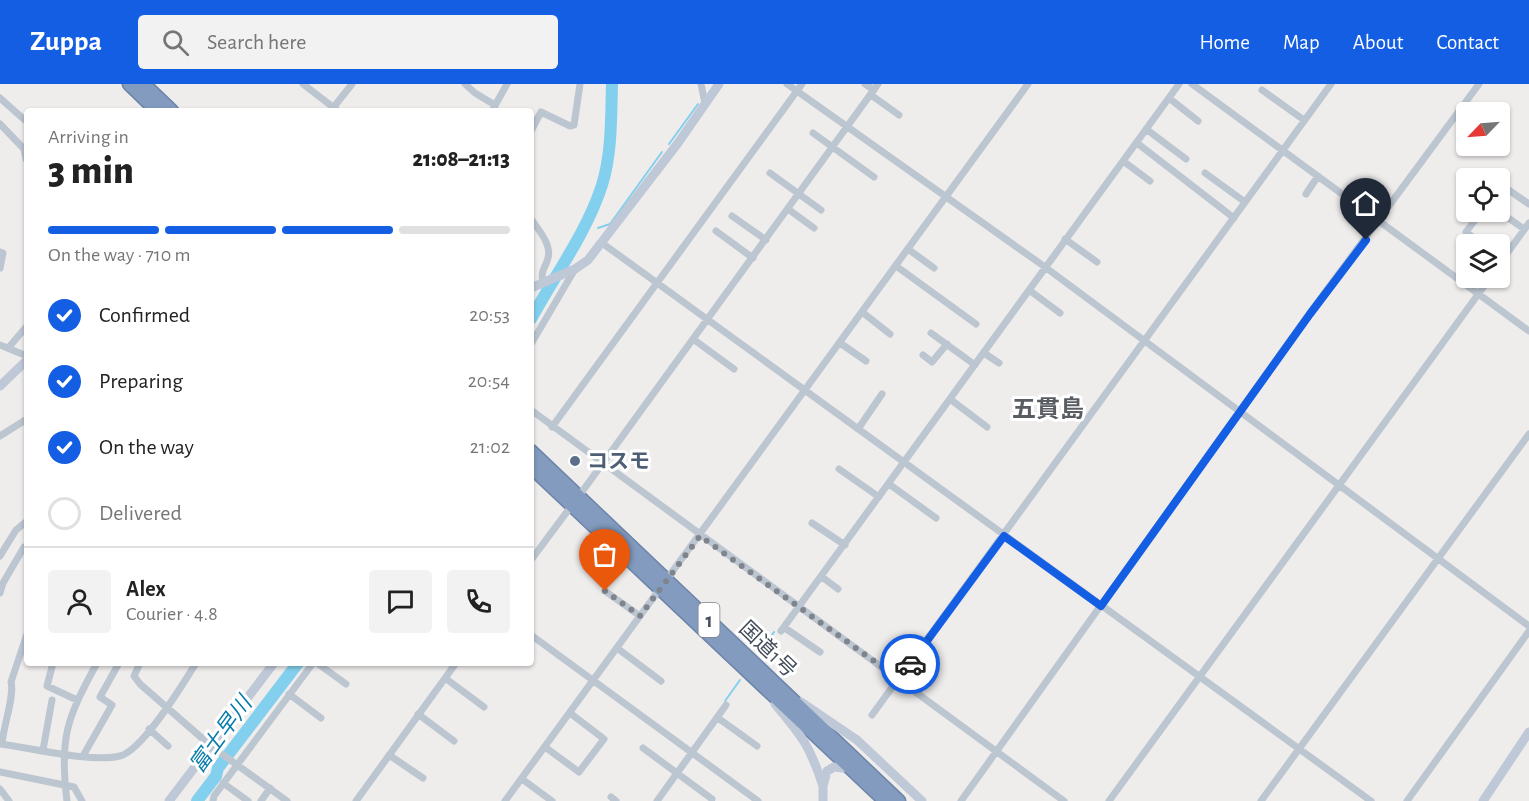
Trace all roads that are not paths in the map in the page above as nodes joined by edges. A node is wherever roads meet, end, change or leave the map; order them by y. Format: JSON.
{"nodes":[{"id":1,"x":129,"y":84,"type":"edge"},
{"id":2,"x":144,"y":84,"type":"edge"},
{"id":3,"x":303,"y":84,"type":"edge"},
{"id":4,"x":352,"y":84,"type":"edge"},
{"id":5,"x":465,"y":84,"type":"edge"},
{"id":6,"x":507,"y":84,"type":"edge"},
{"id":7,"x":580,"y":84,"type":"edge"},
{"id":8,"x":701,"y":84,"type":"edge"},
{"id":9,"x":787,"y":84,"type":"edge"},
{"id":10,"x":802,"y":84,"type":"edge"},
{"id":11,"x":865,"y":84,"type":"edge"},
{"id":12,"x":1028,"y":84,"type":"edge"},
{"id":13,"x":1179,"y":84,"type":"edge"},
{"id":14,"x":1192,"y":84,"type":"edge"},
{"id":15,"x":1330,"y":84,"type":"edge"},
{"id":16,"x":1479,"y":84,"type":"edge"},
{"id":17,"x":714,"y":87,"type":"edge"},
{"id":18,"x":874,"y":90,"type":"edge"},
{"id":19,"x":1262,"y":90,"type":"dead end"},
{"id":20,"x":796,"y":91,"type":"junction"},
{"id":21,"x":0,"y":98,"type":"edge"},
{"id":22,"x":1169,"y":98,"type":"junction"},
{"id":23,"x":705,"y":103,"type":"junction"},
{"id":24,"x":154,"y":108,"type":"edge"},
{"id":25,"x":169,"y":108,"type":"edge"},
{"id":26,"x":335,"y":108,"type":"edge"},
{"id":27,"x":337,"y":108,"type":"edge"},
{"id":28,"x":494,"y":108,"type":"edge"},
{"id":29,"x":899,"y":115,"type":"dead end"},
{"id":30,"x":24,"y":119,"type":"edge"},
{"id":31,"x":1198,"y":120,"type":"dead end"},
{"id":32,"x":1304,"y":120,"type":"junction"},
{"id":33,"x":0,"y":124,"type":"edge"},
{"id":34,"x":534,"y":125,"type":"edge"},
{"id":35,"x":848,"y":128,"type":"junction"},
{"id":36,"x":1146,"y":129,"type":"junction"},
{"id":37,"x":813,"y":133,"type":"dead end"},
{"id":38,"x":1137,"y":143,"type":"junction"},
{"id":39,"x":834,"y":147,"type":"junction"},
{"id":40,"x":24,"y":148,"type":"edge"},
{"id":41,"x":1282,"y":150,"type":"junction"},
{"id":42,"x":1186,"y":159,"type":"dead end"},
{"id":43,"x":1123,"y":161,"type":"junction"},
{"id":44,"x":1205,"y":173,"type":"dead end"},
{"id":45,"x":770,"y":174,"type":"dead end"},
{"id":46,"x":1318,"y":176,"type":"junction"},
{"id":47,"x":874,"y":177,"type":"dead end"},
{"id":48,"x":1150,"y":181,"type":"dead end"},
{"id":49,"x":1510,"y":191,"type":"edge"},
{"id":50,"x":800,"y":194,"type":"junction"},
{"id":51,"x":1306,"y":194,"type":"dead end"},
{"id":52,"x":945,"y":198,"type":"junction"},
{"id":53,"x":1245,"y":202,"type":"junction"},
{"id":54,"x":1529,"y":204,"type":"edge"},
{"id":55,"x":788,"y":209,"type":"junction"},
{"id":56,"x":821,"y":210,"type":"dead end"},
{"id":57,"x":732,"y":216,"type":"dead end"},
{"id":58,"x":1510,"y":217,"type":"edge"},
{"id":59,"x":1234,"y":218,"type":"junction"},
{"id":60,"x":1380,"y":222,"type":"junction"},
{"id":61,"x":1474,"y":222,"type":"edge"},
{"id":62,"x":534,"y":224,"type":"edge"},
{"id":63,"x":1527,"y":226,"type":"edge"},
{"id":64,"x":814,"y":228,"type":"dead end"},
{"id":65,"x":716,"y":231,"type":"dead end"},
{"id":66,"x":1469,"y":234,"type":"edge"},
{"id":67,"x":1065,"y":239,"type":"junction"},
{"id":68,"x":766,"y":240,"type":"junction"},
{"id":69,"x":602,"y":243,"type":"junction"},
{"id":70,"x":908,"y":249,"type":"junction"},
{"id":71,"x":1510,"y":249,"type":"edge"},
{"id":72,"x":0,"y":252,"type":"edge"},
{"id":73,"x":753,"y":258,"type":"junction"},
{"id":74,"x":1097,"y":262,"type":"dead end"},
{"id":75,"x":896,"y":266,"type":"junction"},
{"id":76,"x":1045,"y":267,"type":"junction"},
{"id":77,"x":0,"y":268,"type":"edge"},
{"id":78,"x":934,"y":268,"type":"dead end"},
{"id":79,"x":572,"y":271,"type":"junction"},
{"id":80,"x":539,"y":283,"type":"edge"},
{"id":81,"x":657,"y":284,"type":"junction"},
{"id":82,"x":1482,"y":288,"type":"edge"},
{"id":83,"x":1029,"y":290,"type":"junction"},
{"id":84,"x":1478,"y":293,"type":"junction"},
{"id":85,"x":862,"y":312,"type":"junction"},
{"id":86,"x":1060,"y":313,"type":"dead end"},
{"id":87,"x":708,"y":320,"type":"junction"},
{"id":88,"x":976,"y":324,"type":"dead end"},
{"id":89,"x":24,"y":330,"type":"edge"},
{"id":90,"x":1529,"y":331,"type":"edge"},
{"id":91,"x":931,"y":333,"type":"dead end"},
{"id":92,"x":890,"y":334,"type":"dead end"},
{"id":93,"x":534,"y":339,"type":"edge"},
{"id":94,"x":693,"y":339,"type":"junction"},
{"id":95,"x":1143,"y":342,"type":"junction"},
{"id":96,"x":840,"y":343,"type":"junction"},
{"id":97,"x":946,"y":344,"type":"junction"},
{"id":98,"x":0,"y":345,"type":"edge"},
{"id":99,"x":9,"y":347,"type":"junction"},
{"id":100,"x":984,"y":352,"type":"junction"},
{"id":101,"x":923,"y":355,"type":"dead end"},
{"id":102,"x":24,"y":356,"type":"edge"},
{"id":103,"x":24,"y":361,"type":"edge"},
{"id":104,"x":866,"y":361,"type":"dead end"},
{"id":105,"x":999,"y":363,"type":"dead end"},
{"id":106,"x":975,"y":365,"type":"junction"},
{"id":107,"x":734,"y":369,"type":"dead end"},
{"id":108,"x":0,"y":386,"type":"edge"},
{"id":109,"x":805,"y":392,"type":"junction"},
{"id":110,"x":882,"y":394,"type":"dead end"},
{"id":111,"x":950,"y":399,"type":"junction"},
{"id":112,"x":534,"y":413,"type":"edge"},
{"id":113,"x":1239,"y":414,"type":"junction"},
{"id":114,"x":24,"y":421,"type":"edge"},
{"id":115,"x":552,"y":427,"type":"junction"},
{"id":116,"x":987,"y":427,"type":"dead end"},
{"id":117,"x":858,"y":429,"type":"junction"},
{"id":118,"x":1529,"y":434,"type":"edge"},
{"id":119,"x":0,"y":436,"type":"edge"},
{"id":120,"x":534,"y":454,"type":"edge"},
{"id":121,"x":904,"y":463,"type":"junction"},
{"id":122,"x":602,"y":465,"type":"junction"},
{"id":123,"x":534,"y":469,"type":"edge"},
{"id":124,"x":839,"y":469,"type":"dead end"},
{"id":125,"x":889,"y":484,"type":"junction"},
{"id":126,"x":1338,"y":486,"type":"junction"},
{"id":127,"x":879,"y":497,"type":"junction"},
{"id":128,"x":576,"y":501,"type":"junction"},
{"id":129,"x":936,"y":518,"type":"dead end"},
{"id":130,"x":812,"y":523,"type":"dead end"},
{"id":131,"x":24,"y":524,"type":"edge"},
{"id":132,"x":700,"y":536,"type":"junction"},
{"id":133,"x":1004,"y":536,"type":"junction"},
{"id":134,"x":845,"y":545,"type":"junction"},
{"id":135,"x":24,"y":547,"type":"edge"},
{"id":136,"x":0,"y":556,"type":"edge"},
{"id":137,"x":534,"y":556,"type":"edge"},
{"id":138,"x":1437,"y":558,"type":"junction"},
{"id":139,"x":822,"y":577,"type":"junction"},
{"id":140,"x":663,"y":584,"type":"junction"},
{"id":141,"x":838,"y":589,"type":"dead end"},
{"id":142,"x":605,"y":591,"type":"dead end"},
{"id":143,"x":0,"y":593,"type":"edge"},
{"id":144,"x":1101,"y":606,"type":"junction"},
{"id":145,"x":799,"y":608,"type":"junction"},
{"id":146,"x":640,"y":616,"type":"junction"},
{"id":147,"x":1529,"y":626,"type":"edge"},
{"id":148,"x":1529,"y":631,"type":"edge"},
{"id":149,"x":534,"y":637,"type":"edge"},
{"id":150,"x":712,"y":639,"type":"junction"},
{"id":151,"x":24,"y":643,"type":"edge"},
{"id":152,"x":617,"y":648,"type":"junction"},
{"id":153,"x":820,"y":652,"type":"dead end"},
{"id":154,"x":52,"y":666,"type":"edge"},
{"id":155,"x":95,"y":666,"type":"edge"},
{"id":156,"x":118,"y":666,"type":"edge"},
{"id":157,"x":139,"y":666,"type":"edge"},
{"id":158,"x":194,"y":666,"type":"edge"},
{"id":159,"x":272,"y":666,"type":"edge"},
{"id":160,"x":312,"y":666,"type":"edge"},
{"id":161,"x":319,"y":666,"type":"edge"},
{"id":162,"x":454,"y":666,"type":"edge"},
{"id":163,"x":445,"y":678,"type":"junction"},
{"id":164,"x":1200,"y":678,"type":"junction"},
{"id":165,"x":899,"y":679,"type":"junction"},
{"id":166,"x":593,"y":681,"type":"junction"},
{"id":167,"x":661,"y":681,"type":"dead end"},
{"id":168,"x":346,"y":684,"type":"dead end"},
{"id":169,"x":779,"y":687,"type":"junction"},
{"id":170,"x":289,"y":694,"type":"junction"},
{"id":171,"x":52,"y":700,"type":"dead end"},
{"id":172,"x":77,"y":700,"type":"junction"},
{"id":173,"x":774,"y":703,"type":"junction"},
{"id":174,"x":726,"y":705,"type":"dead end"},
{"id":175,"x":484,"y":707,"type":"dead end"},
{"id":176,"x":168,"y":708,"type":"junction"},
{"id":177,"x":570,"y":713,"type":"junction"},
{"id":178,"x":418,"y":714,"type":"junction"},
{"id":179,"x":872,"y":715,"type":"dead end"},
{"id":180,"x":321,"y":718,"type":"dead end"},
{"id":181,"x":718,"y":718,"type":"junction"},
{"id":182,"x":149,"y":729,"type":"junction"},
{"id":183,"x":1529,"y":732,"type":"edge"},
{"id":184,"x":454,"y":741,"type":"dead end"},
{"id":185,"x":1,"y":744,"type":"edge"},
{"id":186,"x":168,"y":746,"type":"dead end"},
{"id":187,"x":757,"y":746,"type":"dead end"},
{"id":188,"x":545,"y":747,"type":"junction"},
{"id":189,"x":865,"y":747,"type":"junction"},
{"id":190,"x":643,"y":748,"type":"dead end"},
{"id":191,"x":844,"y":748,"type":"junction"},
{"id":192,"x":214,"y":749,"type":"junction"},
{"id":193,"x":1299,"y":749,"type":"junction"},
{"id":194,"x":43,"y":750,"type":"junction"},
{"id":195,"x":996,"y":752,"type":"junction"},
{"id":196,"x":63,"y":753,"type":"junction"},
{"id":197,"x":692,"y":753,"type":"junction"},
{"id":198,"x":389,"y":754,"type":"junction"},
{"id":199,"x":83,"y":756,"type":"junction"},
{"id":200,"x":235,"y":764,"type":"junction"},
{"id":201,"x":842,"y":768,"type":"junction"},
{"id":202,"x":0,"y":772,"type":"edge"},
{"id":203,"x":677,"y":773,"type":"junction"},
{"id":204,"x":423,"y":778,"type":"dead end"},
{"id":205,"x":522,"y":778,"type":"junction"},
{"id":206,"x":223,"y":783,"type":"junction"},
{"id":207,"x":65,"y":786,"type":"junction"},
{"id":208,"x":823,"y":786,"type":"junction"},
{"id":209,"x":0,"y":789,"type":"edge"},
{"id":210,"x":270,"y":789,"type":"junction"},
{"id":211,"x":712,"y":799,"type":"dead end"},
{"id":212,"x":9,"y":801,"type":"edge"},
{"id":213,"x":67,"y":801,"type":"edge"},
{"id":214,"x":82,"y":801,"type":"edge"},
{"id":215,"x":169,"y":801,"type":"edge"},
{"id":216,"x":213,"y":801,"type":"edge"},
{"id":217,"x":248,"y":801,"type":"edge"},
{"id":218,"x":261,"y":801,"type":"edge"},
{"id":219,"x":287,"y":801,"type":"edge"},
{"id":220,"x":356,"y":801,"type":"edge"},
{"id":221,"x":505,"y":801,"type":"edge"},
{"id":222,"x":552,"y":801,"type":"edge"},
{"id":223,"x":657,"y":801,"type":"edge"},
{"id":224,"x":758,"y":801,"type":"edge"},
{"id":225,"x":823,"y":801,"type":"edge"},
{"id":226,"x":878,"y":801,"type":"edge"},
{"id":227,"x":885,"y":801,"type":"edge"},
{"id":228,"x":899,"y":801,"type":"edge"},
{"id":229,"x":922,"y":801,"type":"edge"},
{"id":230,"x":961,"y":801,"type":"edge"},
{"id":231,"x":1064,"y":801,"type":"edge"},
{"id":232,"x":1109,"y":801,"type":"edge"},
{"id":233,"x":1261,"y":801,"type":"edge"},
{"id":234,"x":1371,"y":801,"type":"edge"},
{"id":235,"x":1407,"y":801,"type":"edge"},
{"id":236,"x":1483,"y":801,"type":"edge"}],
"edges":[{"from":1,"to":24,"type":"highway"},
{"from":2,"to":25,"type":"highway"},
{"from":3,"to":26,"type":"street"},
{"from":4,"to":27,"type":"street"},
{"from":5,"to":28,"type":"street"},
{"from":6,"to":28,"type":"street"},
{"from":7,"to":34,"type":"street"},
{"from":8,"to":23,"type":"street"},
{"from":9,"to":20,"type":"street"},
{"from":10,"to":20,"type":"street"},
{"from":11,"to":18,"type":"street"},
{"from":12,"to":52,"type":"street"},
{"from":13,"to":22,"type":"street"},
{"from":14,"to":41,"type":"street"},
{"from":15,"to":32,"type":"street"},
{"from":16,"to":60,"type":"street"},
{"from":17,"to":23,"type":"street"},
{"from":18,"to":29,"type":"street"},
{"from":18,"to":35,"type":"street"},
{"from":19,"to":32,"type":"street"},
{"from":20,"to":35,"type":"street"},
{"from":20,"to":81,"type":"street"},
{"from":21,"to":30,"type":"street"},
{"from":22,"to":31,"type":"street"},
{"from":22,"to":36,"type":"street"},
{"from":23,"to":69,"type":"street"},
{"from":32,"to":41,"type":"street"},
{"from":33,"to":40,"type":"street"},
{"from":35,"to":39,"type":"street"},
{"from":35,"to":52,"type":"street"},
{"from":36,"to":38,"type":"street"},
{"from":36,"to":42,"type":"street"},
{"from":37,"to":39,"type":"street"},
{"from":38,"to":43,"type":"street"},
{"from":38,"to":59,"type":"street"},
{"from":39,"to":47,"type":"street"},
{"from":39,"to":50,"type":"street"},
{"from":41,"to":46,"type":"street"},
{"from":41,"to":53,"type":"street"},
{"from":43,"to":48,"type":"street"},
{"from":43,"to":67,"type":"street"},
{"from":44,"to":53,"type":"street"},
{"from":45,"to":50,"type":"street"},
{"from":46,"to":51,"type":"street"},
{"from":46,"to":60,"type":"street"},
{"from":49,"to":54,"type":"street"},
{"from":50,"to":55,"type":"street"},
{"from":50,"to":56,"type":"street"},
{"from":52,"to":70,"type":"street"},
{"from":52,"to":76,"type":"street"},
{"from":53,"to":59,"type":"street"},
{"from":55,"to":64,"type":"street"},
{"from":55,"to":68,"type":"street"},
{"from":57,"to":68,"type":"street"},
{"from":58,"to":63,"type":"street"},
{"from":59,"to":95,"type":"street"},
{"from":60,"to":84,"type":"street"},
{"from":60,"to":113,"type":"street"},
{"from":61,"to":66,"type":"street"},
{"from":62,"to":80,"type":"street"},
{"from":63,"to":71,"type":"street"},
{"from":65,"to":73,"type":"street"},
{"from":67,"to":74,"type":"street"},
{"from":67,"to":76,"type":"street"},
{"from":68,"to":73,"type":"street"},
{"from":69,"to":79,"type":"street"},
{"from":69,"to":81,"type":"street"},
{"from":70,"to":75,"type":"street"},
{"from":70,"to":78,"type":"street"},
{"from":72,"to":77,"type":"street"},
{"from":73,"to":87,"type":"street"},
{"from":75,"to":85,"type":"street"},
{"from":75,"to":88,"type":"street"},
{"from":76,"to":83,"type":"street"},
{"from":76,"to":95,"type":"street"},
{"from":79,"to":80,"type":"street"},
{"from":79,"to":93,"type":"street"},
{"from":81,"to":87,"type":"street"},
{"from":81,"to":115,"type":"street"},
{"from":82,"to":84,"type":"street"},
{"from":83,"to":86,"type":"street"},
{"from":83,"to":100,"type":"street"},
{"from":84,"to":90,"type":"street"},
{"from":84,"to":126,"type":"street"},
{"from":85,"to":92,"type":"street"},
{"from":85,"to":96,"type":"street"},
{"from":87,"to":94,"type":"street"},
{"from":87,"to":109,"type":"street"},
{"from":89,"to":99,"type":"street"},
{"from":91,"to":97,"type":"street"},
{"from":94,"to":107,"type":"street"},
{"from":94,"to":122,"type":"street"},
{"from":95,"to":113,"type":"street"},
{"from":95,"to":133,"type":"street"},
{"from":96,"to":104,"type":"street"},
{"from":96,"to":109,"type":"street"},
{"from":97,"to":101,"type":"street"},
{"from":97,"to":106,"type":"street"},
{"from":98,"to":99,"type":"street"},
{"from":99,"to":102,"type":"street"},
{"from":100,"to":105,"type":"street"},
{"from":100,"to":106,"type":"street"},
{"from":103,"to":108,"type":"street"},
{"from":106,"to":111,"type":"street"},
{"from":109,"to":117,"type":"street"},
{"from":109,"to":132,"type":"street"},
{"from":110,"to":117,"type":"street"},
{"from":111,"to":116,"type":"street"},
{"from":111,"to":121,"type":"street"},
{"from":112,"to":115,"type":"street"},
{"from":113,"to":126,"type":"street"},
{"from":113,"to":144,"type":"street"},
{"from":114,"to":119,"type":"street"},
{"from":115,"to":122,"type":"street"},
{"from":117,"to":121,"type":"street"},
{"from":118,"to":138,"type":"street"},
{"from":120,"to":128,"type":"highway","name":"国道1号","number":"1"},
{"from":121,"to":125,"type":"street"},
{"from":121,"to":133,"type":"street"},
{"from":122,"to":128,"type":"street"},
{"from":122,"to":132,"type":"street"},
{"from":123,"to":128,"type":"highway","name":"国道1号","number":"1"},
{"from":124,"to":127,"type":"street"},
{"from":125,"to":127,"type":"street"},
{"from":125,"to":129,"type":"street"},
{"from":126,"to":138,"type":"street"},
{"from":126,"to":164,"type":"street"},
{"from":127,"to":134,"type":"street"},
{"from":128,"to":137,"type":"street"},
{"from":128,"to":140,"type":"highway","name":"国道1号","number":"1"},
{"from":130,"to":134,"type":"street"},
{"from":131,"to":136,"type":"street"},
{"from":132,"to":140,"type":"street"},
{"from":132,"to":145,"type":"street"},
{"from":133,"to":144,"type":"street"},
{"from":133,"to":165,"type":"street"},
{"from":134,"to":139,"type":"street"},
{"from":135,"to":143,"type":"street"},
{"from":138,"to":147,"type":"street"},
{"from":138,"to":193,"type":"street"},
{"from":139,"to":141,"type":"street"},
{"from":139,"to":145,"type":"street"},
{"from":140,"to":146,"type":"street"},
{"from":140,"to":150,"type":"highway","name":"国道1号","number":"1"},
{"from":140,"to":169,"type":"highway","name":"国道1号","number":"1"},
{"from":142,"to":146,"type":"street"},
{"from":144,"to":164,"type":"street"},
{"from":144,"to":195,"type":"street"},
{"from":145,"to":153,"type":"street"},
{"from":145,"to":165,"type":"street"},
{"from":146,"to":152,"type":"street"},
{"from":148,"to":235,"type":"street"},
{"from":149,"to":166,"type":"street"},
{"from":150,"to":173,"type":"street"},
{"from":150,"to":227,"type":"highway","name":"国道1号","number":"1"},
{"from":151,"to":185,"type":"street"},
{"from":152,"to":166,"type":"street"},
{"from":152,"to":167,"type":"street"},
{"from":154,"to":172,"type":"street"},
{"from":155,"to":172,"type":"street"},
{"from":156,"to":199,"type":"street"},
{"from":157,"to":176,"type":"street"},
{"from":158,"to":176,"type":"street"},
{"from":159,"to":192,"type":"street"},
{"from":160,"to":170,"type":"street"},
{"from":161,"to":168,"type":"street"},
{"from":162,"to":163,"type":"street"},
{"from":163,"to":175,"type":"street"},
{"from":163,"to":178,"type":"street"},
{"from":164,"to":193,"type":"street"},
{"from":164,"to":232,"type":"street"},
{"from":165,"to":179,"type":"street"},
{"from":165,"to":195,"type":"street"},
{"from":166,"to":177,"type":"street"},
{"from":166,"to":197,"type":"street"},
{"from":169,"to":189,"type":"street"},
{"from":169,"to":191,"type":"highway","name":"国道1号","number":"1"},
{"from":170,"to":180,"type":"street"},
{"from":170,"to":200,"type":"street"},
{"from":171,"to":194,"type":"street"},
{"from":172,"to":196,"type":"street"},
{"from":173,"to":201,"type":"street"},
{"from":173,"to":208,"type":"street"},
{"from":174,"to":181,"type":"street"},
{"from":176,"to":182,"type":"street"},
{"from":176,"to":192,"type":"street"},
{"from":177,"to":188,"type":"street"},
{"from":177,"to":188,"type":"street"},
{"from":178,"to":184,"type":"street"},
{"from":178,"to":198,"type":"street"},
{"from":181,"to":187,"type":"street"},
{"from":181,"to":197,"type":"street"},
{"from":182,"to":186,"type":"street"},
{"from":182,"to":199,"type":"street"},
{"from":183,"to":236,"type":"street"},
{"from":185,"to":194,"type":"street"},
{"from":188,"to":205,"type":"street"},
{"from":189,"to":191,"type":"street"},
{"from":189,"to":229,"type":"street"},
{"from":190,"to":203,"type":"street"},
{"from":191,"to":228,"type":"highway","name":"国道1号","number":"1"},
{"from":192,"to":200,"type":"street"},
{"from":192,"to":215,"type":"street"},
{"from":193,"to":233,"type":"street"},
{"from":193,"to":234,"type":"street"},
{"from":194,"to":196,"type":"street"},
{"from":195,"to":230,"type":"street"},
{"from":195,"to":231,"type":"street"},
{"from":196,"to":199,"type":"street"},
{"from":196,"to":207,"type":"street"},
{"from":197,"to":203,"type":"street"},
{"from":197,"to":224,"type":"street"},
{"from":198,"to":204,"type":"street"},
{"from":198,"to":220,"type":"street"},
{"from":200,"to":206,"type":"street"},
{"from":200,"to":210,"type":"street"},
{"from":201,"to":208,"type":"street"},
{"from":201,"to":226,"type":"street"},
{"from":202,"to":207,"type":"street"},
{"from":203,"to":211,"type":"street"},
{"from":203,"to":223,"type":"street"},
{"from":205,"to":221,"type":"street"},
{"from":205,"to":222,"type":"street"},
{"from":206,"to":216,"type":"street"},
{"from":206,"to":217,"type":"street"},
{"from":207,"to":213,"type":"street"},
{"from":207,"to":214,"type":"street"},
{"from":208,"to":225,"type":"street"},
{"from":209,"to":212,"type":"street"},
{"from":210,"to":218,"type":"street"},
{"from":210,"to":219,"type":"street"}]}
